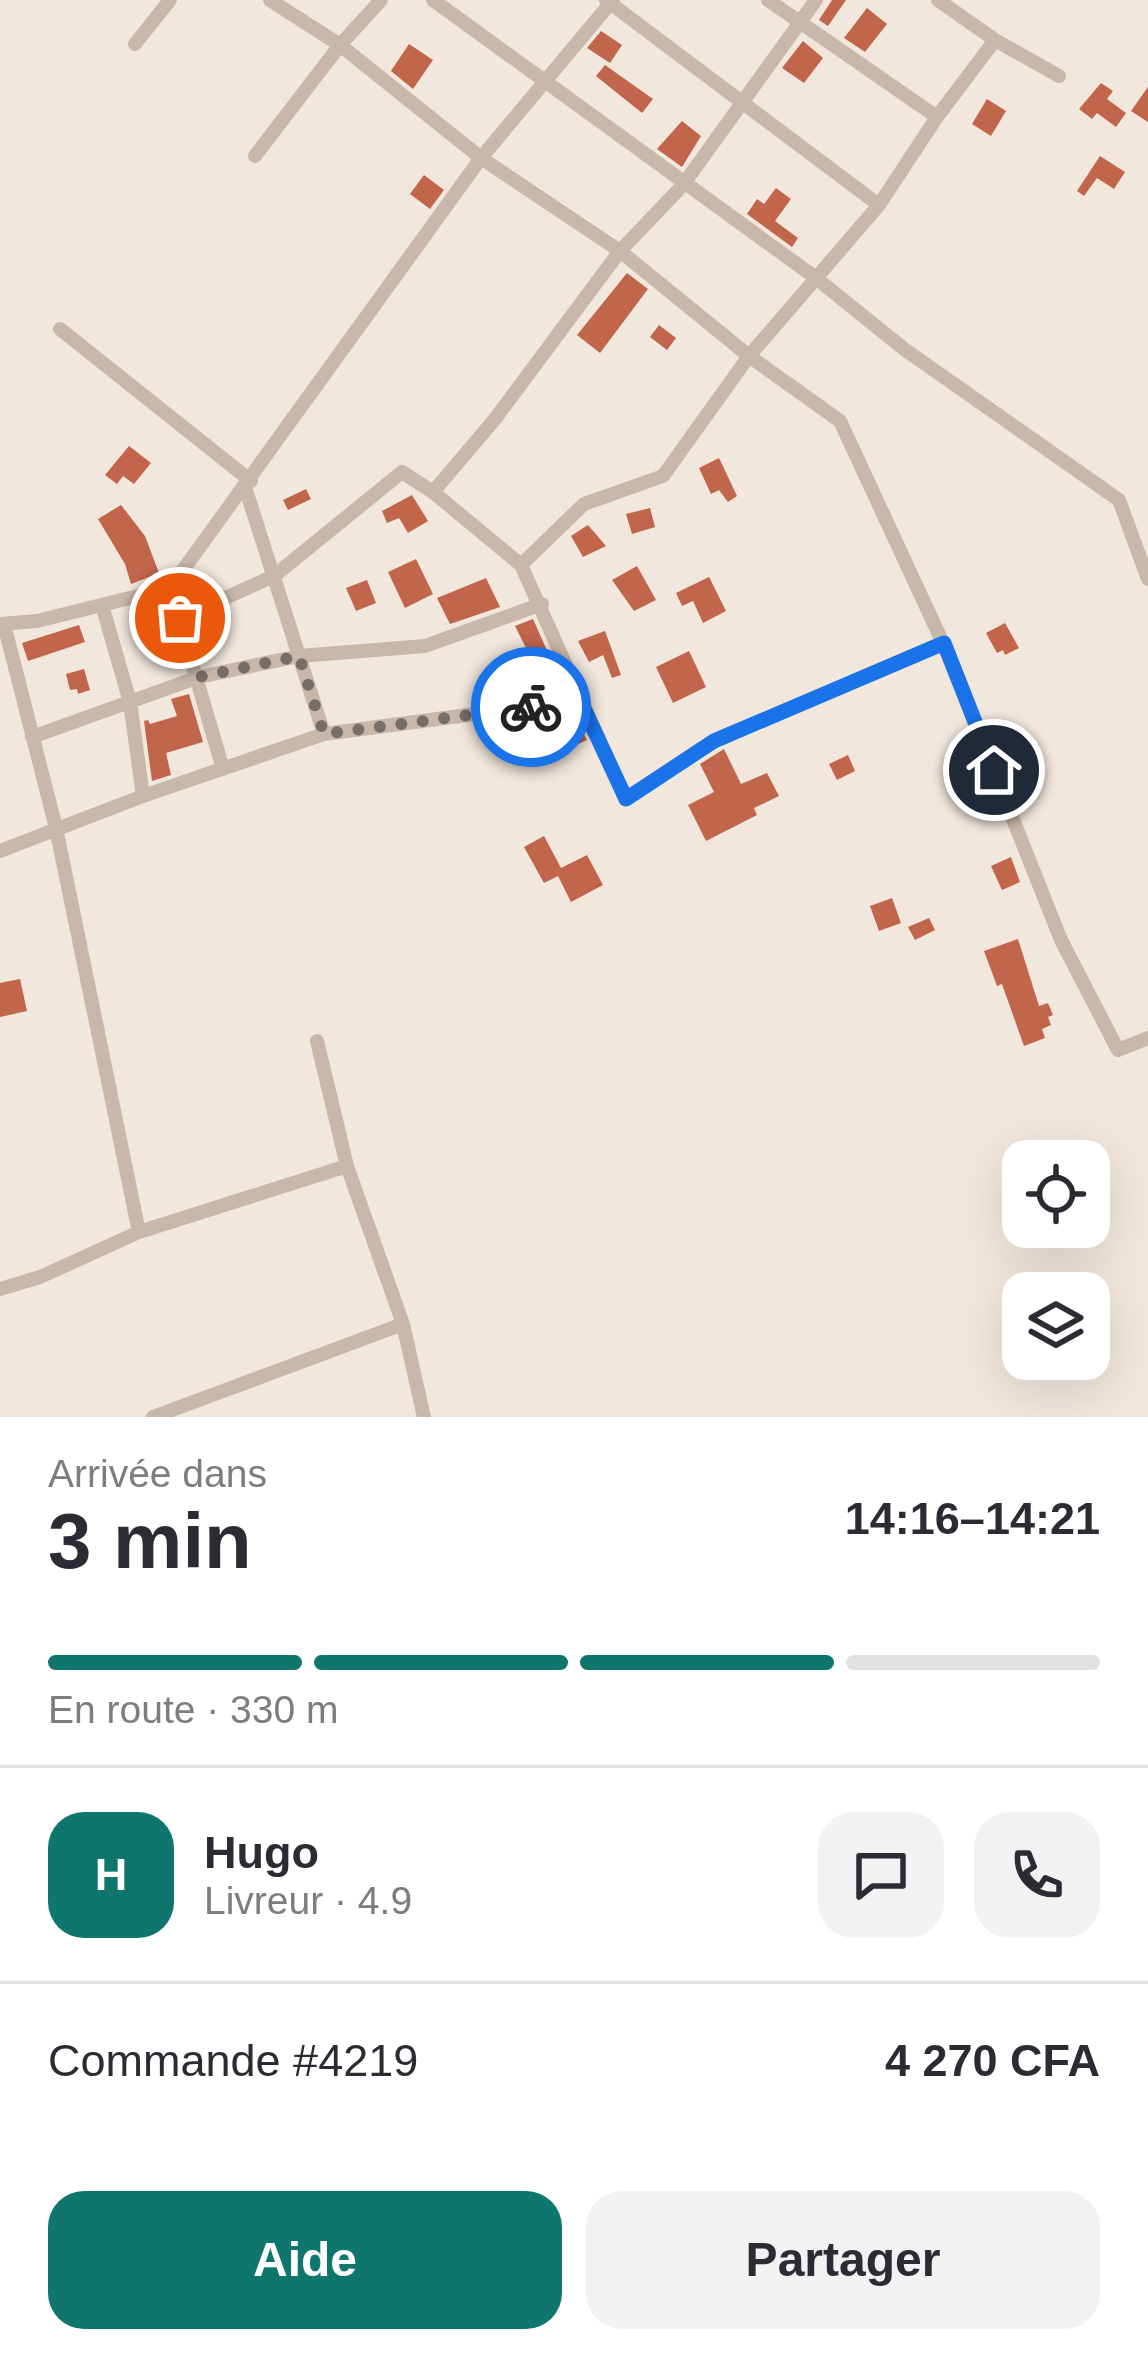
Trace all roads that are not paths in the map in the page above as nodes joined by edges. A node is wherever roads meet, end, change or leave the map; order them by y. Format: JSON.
{"nodes":[{"id":1,"x":170,"y":0,"type":"edge"},
{"id":2,"x":270,"y":0,"type":"edge"},
{"id":3,"x":381,"y":0,"type":"edge"},
{"id":4,"x":433,"y":0,"type":"edge"},
{"id":5,"x":768,"y":0,"type":"edge"},
{"id":6,"x":816,"y":0,"type":"edge"},
{"id":7,"x":938,"y":0,"type":"edge"},
{"id":8,"x":610,"y":1,"type":"edge"},
{"id":9,"x":802,"y":21,"type":"junction"},
{"id":10,"x":994,"y":40,"type":"junction"},
{"id":11,"x":135,"y":44,"type":"dead end"},
{"id":12,"x":340,"y":45,"type":"junction"},
{"id":13,"x":1060,"y":76,"type":"dead end"},
{"id":14,"x":543,"y":83,"type":"junction"},
{"id":15,"x":741,"y":105,"type":"junction"},
{"id":16,"x":937,"y":117,"type":"junction"},
{"id":17,"x":255,"y":157,"type":"dead end"},
{"id":18,"x":481,"y":158,"type":"junction"},
{"id":19,"x":683,"y":185,"type":"junction"},
{"id":20,"x":879,"y":205,"type":"junction"},
{"id":21,"x":620,"y":251,"type":"junction"},
{"id":22,"x":816,"y":278,"type":"junction"},
{"id":23,"x":60,"y":329,"type":"dead end"},
{"id":24,"x":749,"y":356,"type":"junction"},
{"id":25,"x":248,"y":484,"type":"junction"},
{"id":26,"x":433,"y":492,"type":"junction"},
{"id":27,"x":521,"y":566,"type":"junction"},
{"id":28,"x":274,"y":576,"type":"junction"},
{"id":29,"x":1148,"y":579,"type":"edge"},
{"id":30,"x":170,"y":589,"type":"junction"},
{"id":31,"x":542,"y":604,"type":"junction"},
{"id":32,"x":102,"y":605,"type":"junction"},
{"id":33,"x":180,"y":618,"type":"junction"},
{"id":34,"x":2,"y":624,"type":"edge"},
{"id":35,"x":944,"y":643,"type":"junction"},
{"id":36,"x":299,"y":656,"type":"junction"},
{"id":37,"x":199,"y":677,"type":"junction"},
{"id":38,"x":580,"y":700,"type":"junction"},
{"id":39,"x":130,"y":702,"type":"junction"},
{"id":40,"x":324,"y":734,"type":"junction"},
{"id":41,"x":32,"y":737,"type":"junction"},
{"id":42,"x":223,"y":769,"type":"junction"},
{"id":43,"x":142,"y":796,"type":"junction"},
{"id":44,"x":56,"y":828,"type":"junction"},
{"id":45,"x":0,"y":851,"type":"edge"},
{"id":46,"x":1148,"y":1038,"type":"edge"},
{"id":47,"x":317,"y":1041,"type":"dead end"},
{"id":48,"x":347,"y":1166,"type":"junction"},
{"id":49,"x":140,"y":1232,"type":"junction"},
{"id":50,"x":0,"y":1289,"type":"edge"},
{"id":51,"x":404,"y":1324,"type":"junction"},
{"id":52,"x":153,"y":1417,"type":"edge"},
{"id":53,"x":424,"y":1417,"type":"edge"}],
"edges":[{"from":1,"to":11,"type":"street"},
{"from":2,"to":12,"type":"street"},
{"from":3,"to":12,"type":"street"},
{"from":4,"to":14,"type":"street"},
{"from":5,"to":9,"type":"street"},
{"from":6,"to":9,"type":"street"},
{"from":7,"to":10,"type":"street"},
{"from":8,"to":14,"type":"street"},
{"from":8,"to":15,"type":"street"},
{"from":9,"to":15,"type":"street"},
{"from":9,"to":16,"type":"street"},
{"from":10,"to":13,"type":"street"},
{"from":10,"to":16,"type":"street"},
{"from":12,"to":17,"type":"street"},
{"from":12,"to":18,"type":"street"},
{"from":14,"to":18,"type":"street"},
{"from":14,"to":19,"type":"street"},
{"from":15,"to":19,"type":"street"},
{"from":15,"to":20,"type":"street"},
{"from":16,"to":20,"type":"street"},
{"from":18,"to":21,"type":"street"},
{"from":18,"to":25,"type":"street"},
{"from":19,"to":21,"type":"street"},
{"from":19,"to":22,"type":"street"},
{"from":20,"to":22,"type":"street"},
{"from":21,"to":24,"type":"street"},
{"from":21,"to":26,"type":"street"},
{"from":22,"to":24,"type":"street"},
{"from":22,"to":29,"type":"street"},
{"from":23,"to":25,"type":"street"},
{"from":24,"to":27,"type":"street"},
{"from":24,"to":35,"type":"street"},
{"from":25,"to":28,"type":"street"},
{"from":25,"to":30,"type":"street"},
{"from":26,"to":27,"type":"street"},
{"from":26,"to":28,"type":"street"},
{"from":27,"to":31,"type":"street"},
{"from":28,"to":33,"type":"street"},
{"from":28,"to":36,"type":"street"},
{"from":30,"to":32,"type":"street"},
{"from":30,"to":33,"type":"street"},
{"from":31,"to":36,"type":"street"},
{"from":31,"to":38,"type":"street"},
{"from":32,"to":34,"type":"street"},
{"from":32,"to":39,"type":"street"},
{"from":33,"to":37,"type":"street"},
{"from":34,"to":41,"type":"street"},
{"from":35,"to":38,"type":"street"},
{"from":35,"to":46,"type":"street"},
{"from":36,"to":37,"type":"street"},
{"from":36,"to":40,"type":"street"},
{"from":37,"to":39,"type":"street"},
{"from":37,"to":42,"type":"street"},
{"from":38,"to":40,"type":"street"},
{"from":39,"to":41,"type":"street"},
{"from":39,"to":43,"type":"street"},
{"from":40,"to":42,"type":"street"},
{"from":41,"to":44,"type":"street"},
{"from":42,"to":43,"type":"street"},
{"from":43,"to":44,"type":"street"},
{"from":44,"to":45,"type":"street"},
{"from":44,"to":49,"type":"street"},
{"from":47,"to":48,"type":"street"},
{"from":48,"to":49,"type":"street"},
{"from":48,"to":51,"type":"street"},
{"from":49,"to":50,"type":"street"},
{"from":51,"to":52,"type":"street"},
{"from":51,"to":53,"type":"street"}]}
